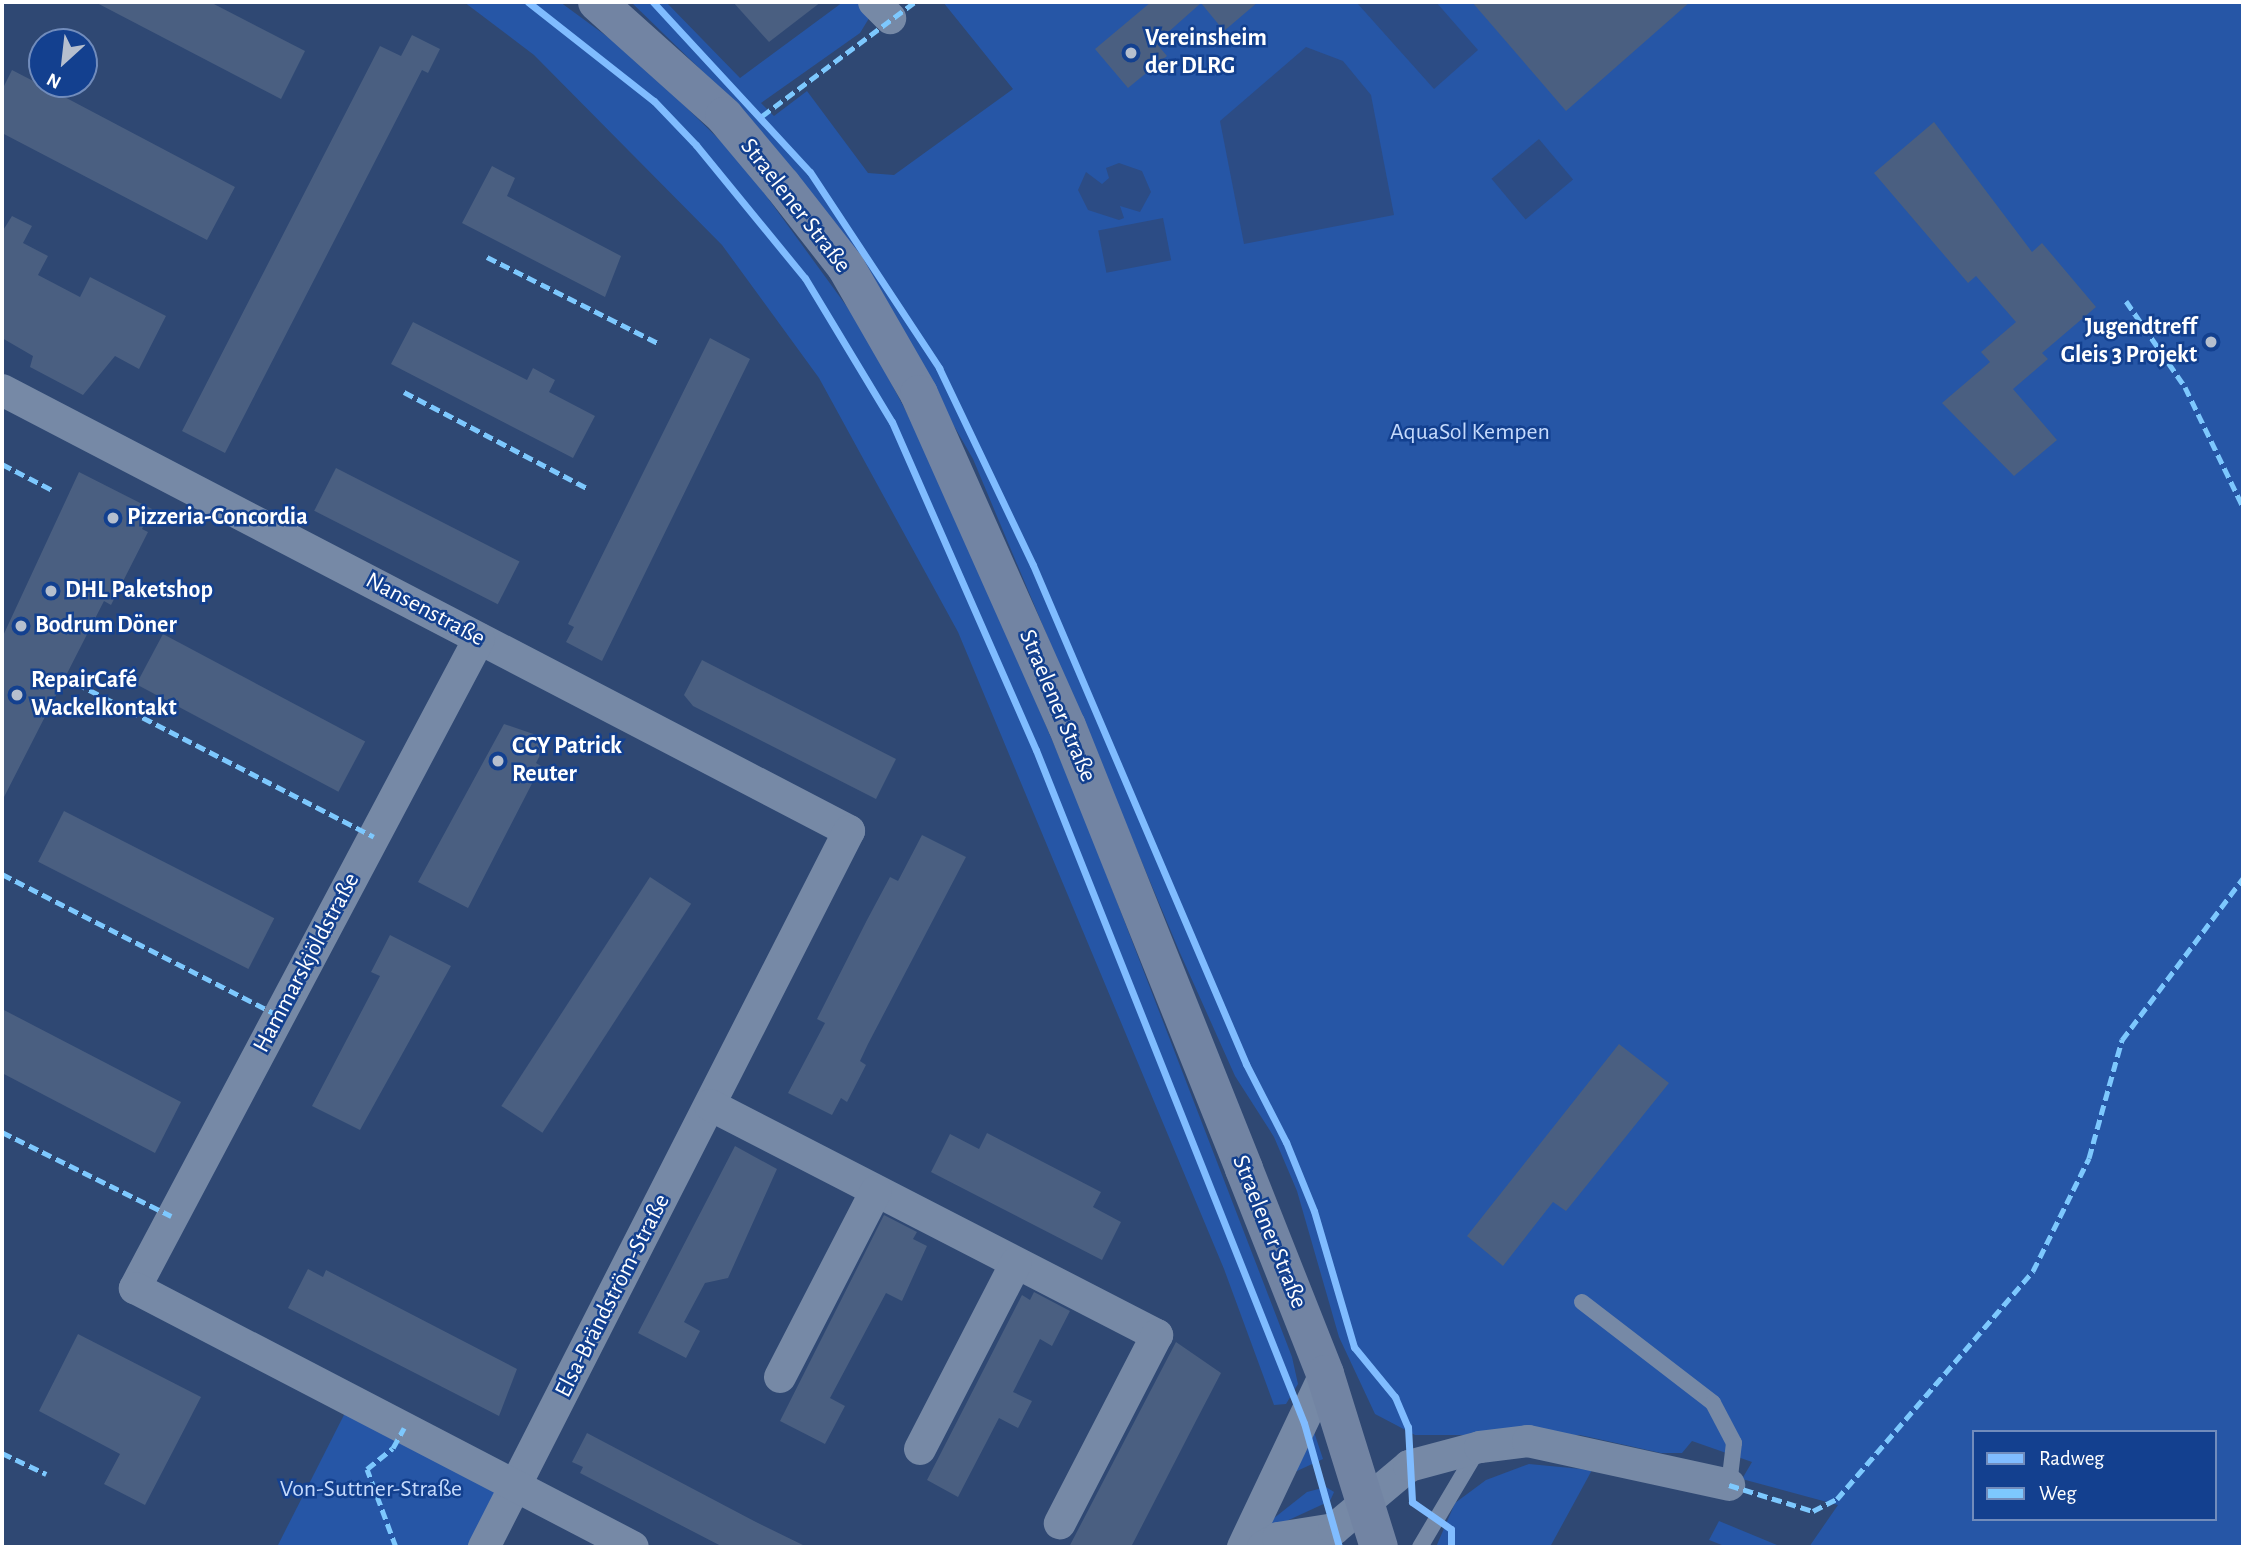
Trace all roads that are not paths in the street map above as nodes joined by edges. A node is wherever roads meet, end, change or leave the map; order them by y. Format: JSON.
{"nodes":[{"id":1,"x":597,"y":2,"type":"edge"},
{"id":2,"x":2,"y":390,"type":"edge"},
{"id":3,"x":479,"y":639,"type":"junction"},
{"id":4,"x":849,"y":831,"type":"joint"},
{"id":5,"x":710,"y":1105,"type":"junction"},
{"id":6,"x":876,"y":1191,"type":"junction"},
{"id":7,"x":1016,"y":1263,"type":"junction"},
{"id":8,"x":1582,"y":1302,"type":"dead end"},
{"id":9,"x":1325,"y":1374,"type":"junction"},
{"id":10,"x":780,"y":1377,"type":"dead end"},
{"id":11,"x":1480,"y":1447,"type":"junction"},
{"id":12,"x":920,"y":1448,"type":"dead end"},
{"id":13,"x":1729,"y":1485,"type":"joint"},
{"id":14,"x":515,"y":1486,"type":"junction"},
{"id":15,"x":1366,"y":1500,"type":"junction"},
{"id":16,"x":1060,"y":1523,"type":"dead end"},
{"id":17,"x":484,"y":1547,"type":"edge"},
{"id":18,"x":633,"y":1547,"type":"edge"},
{"id":19,"x":1242,"y":1547,"type":"edge"},
{"id":20,"x":1263,"y":1547,"type":"edge"},
{"id":21,"x":1379,"y":1547,"type":"edge"},
{"id":22,"x":1420,"y":1547,"type":"edge"}],
"edges":[{"from":1,"to":9,"type":"street","name":"Straelener Straße"},
{"from":2,"to":3,"type":"street","name":"Nansenstraße"},
{"from":3,"to":4,"type":"street","name":"Nansenstraße"},
{"from":3,"to":14,"type":"street","name":"Hammarskjöldstraße"},
{"from":4,"to":5,"type":"street","name":"Elsa-Brändström-Straße"},
{"from":5,"to":6,"type":"street"},
{"from":5,"to":14,"type":"street","name":"Elsa-Brändström-Straße"},
{"from":6,"to":7,"type":"street"},
{"from":6,"to":10,"type":"street"},
{"from":7,"to":12,"type":"street"},
{"from":7,"to":16,"type":"street"},
{"from":8,"to":13,"type":"lane"},
{"from":9,"to":15,"type":"street","name":"Straelener Straße"},
{"from":9,"to":19,"type":"street"},
{"from":11,"to":13,"type":"street"},
{"from":11,"to":15,"type":"street"},
{"from":11,"to":22,"type":"lane"},
{"from":14,"to":17,"type":"street"},
{"from":14,"to":18,"type":"street"},
{"from":15,"to":20,"type":"street"},
{"from":15,"to":21,"type":"street","name":"Straelener Straße"}]}
